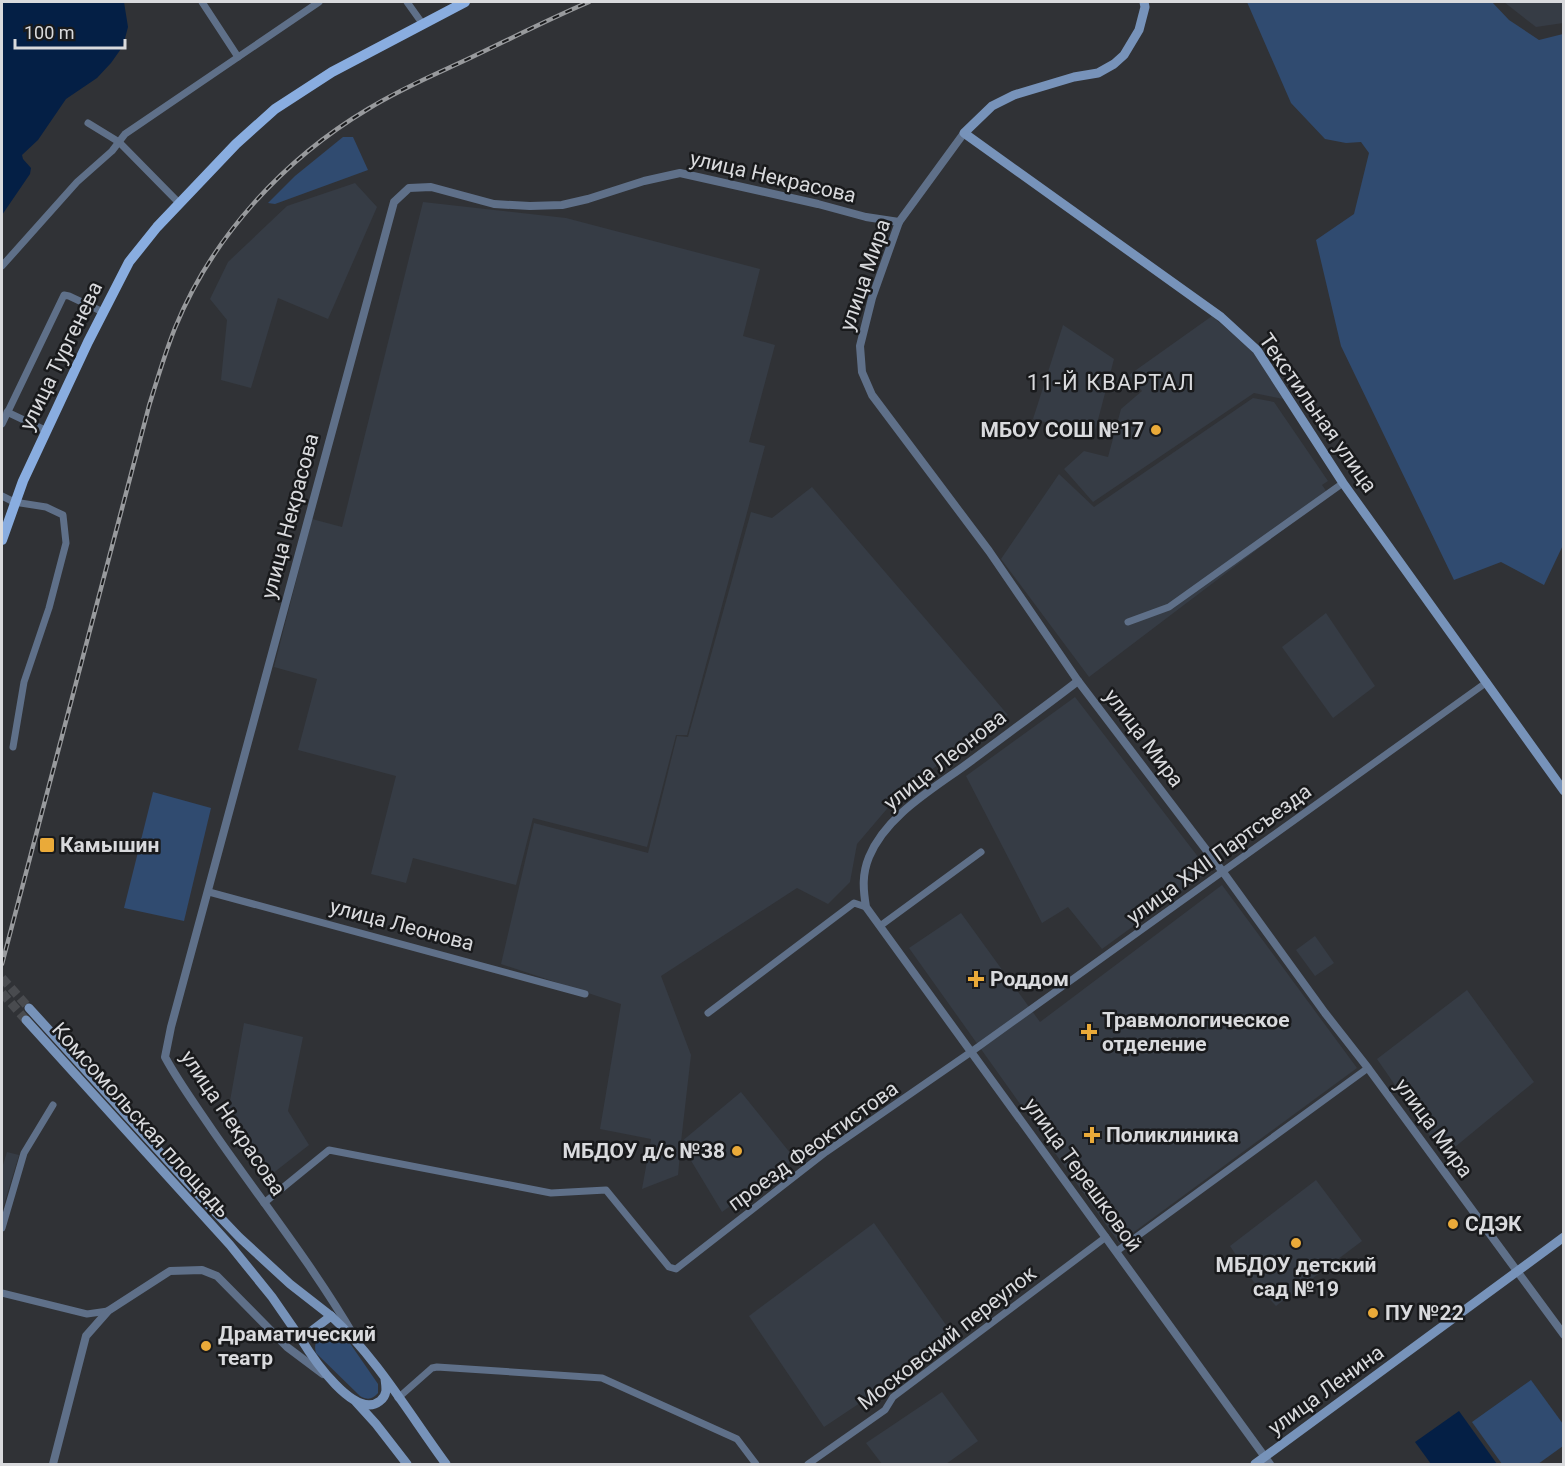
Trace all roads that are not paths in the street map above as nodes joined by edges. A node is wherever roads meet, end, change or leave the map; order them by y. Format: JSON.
{"nodes":[{"id":1,"x":202,"y":2,"type":"edge"},
{"id":2,"x":319,"y":2,"type":"edge"},
{"id":3,"x":407,"y":2,"type":"edge"},
{"id":4,"x":465,"y":2,"type":"edge"},
{"id":5,"x":1144,"y":2,"type":"edge"},
{"id":6,"x":422,"y":23,"type":"junction"},
{"id":7,"x":238,"y":57,"type":"junction"},
{"id":8,"x":88,"y":123,"type":"dead end"},
{"id":9,"x":964,"y":133,"type":"junction"},
{"id":10,"x":119,"y":142,"type":"junction"},
{"id":11,"x":179,"y":203,"type":"junction"},
{"id":12,"x":899,"y":222,"type":"junction"},
{"id":13,"x":2,"y":266,"type":"edge"},
{"id":14,"x":103,"y":312,"type":"junction"},
{"id":15,"x":7,"y":412,"type":"junction"},
{"id":16,"x":2,"y":424,"type":"edge"},
{"id":17,"x":46,"y":431,"type":"junction"},
{"id":18,"x":1343,"y":483,"type":"junction"},
{"id":19,"x":2,"y":496,"type":"edge"},
{"id":20,"x":14,"y":502,"type":"junction"},
{"id":21,"x":2,"y":540,"type":"edge"},
{"id":22,"x":1128,"y":622,"type":"dead end"},
{"id":23,"x":1078,"y":681,"type":"junction"},
{"id":24,"x":1486,"y":682,"type":"junction"},
{"id":25,"x":13,"y":747,"type":"dead end"},
{"id":26,"x":1563,"y":792,"type":"edge"},
{"id":27,"x":981,"y":852,"type":"dead end"},
{"id":28,"x":1223,"y":872,"type":"junction"},
{"id":29,"x":209,"y":892,"type":"junction"},
{"id":30,"x":867,"y":907,"type":"junction"},
{"id":31,"x":880,"y":926,"type":"junction"},
{"id":32,"x":585,"y":994,"type":"dead end"},
{"id":33,"x":29,"y":1008,"type":"tunnel mouth"},
{"id":34,"x":708,"y":1013,"type":"dead end"},
{"id":35,"x":26,"y":1020,"type":"tunnel mouth"},
{"id":36,"x":971,"y":1052,"type":"junction"},
{"id":37,"x":1368,"y":1068,"type":"junction"},
{"id":38,"x":52,"y":1105,"type":"dead end"},
{"id":39,"x":264,"y":1203,"type":"junction"},
{"id":40,"x":2,"y":1228,"type":"edge"},
{"id":41,"x":1106,"y":1237,"type":"junction"},
{"id":42,"x":1563,"y":1237,"type":"edge"},
{"id":43,"x":1117,"y":1251,"type":"junction"},
{"id":44,"x":1516,"y":1272,"type":"junction"},
{"id":45,"x":2,"y":1293,"type":"edge"},
{"id":46,"x":334,"y":1302,"type":"junction"},
{"id":47,"x":108,"y":1311,"type":"junction"},
{"id":48,"x":331,"y":1316,"type":"junction"},
{"id":49,"x":1563,"y":1335,"type":"edge"},
{"id":50,"x":301,"y":1340,"type":"junction"},
{"id":51,"x":358,"y":1342,"type":"junction"},
{"id":52,"x":287,"y":1347,"type":"junction"},
{"id":53,"x":329,"y":1378,"type":"junction"},
{"id":54,"x":385,"y":1379,"type":"junction"},
{"id":55,"x":398,"y":1398,"type":"junction"},
{"id":56,"x":354,"y":1401,"type":"junction"},
{"id":57,"x":1268,"y":1461,"type":"edge"},
{"id":58,"x":53,"y":1464,"type":"edge"},
{"id":59,"x":407,"y":1464,"type":"edge"},
{"id":60,"x":446,"y":1464,"type":"edge"},
{"id":61,"x":756,"y":1464,"type":"edge"},
{"id":62,"x":807,"y":1464,"type":"edge"},
{"id":63,"x":1255,"y":1464,"type":"edge"}],
"edges":[{"from":1,"to":7,"type":"street"},
{"from":2,"to":7,"type":"street"},
{"from":3,"to":6,"type":"street"},
{"from":4,"to":6,"type":"main road","name":"улица Тургенева"},
{"from":5,"to":9,"type":"main road"},
{"from":6,"to":11,"type":"main road","name":"улица Тургенева"},
{"from":7,"to":10,"type":"street"},
{"from":8,"to":10,"type":"street"},
{"from":9,"to":12,"type":"street","name":"улица Мира"},
{"from":9,"to":18,"type":"main road","name":"Текстильная улица"},
{"from":10,"to":11,"type":"street"},
{"from":10,"to":13,"type":"street"},
{"from":11,"to":14,"type":"main road","name":"улица Тургенева"},
{"from":12,"to":23,"type":"street","name":"улица Мира"},
{"from":12,"to":29,"type":"street","name":"улица Некрасова"},
{"from":14,"to":15,"type":"street"},
{"from":14,"to":17,"type":"main road","name":"улица Тургенева"},
{"from":15,"to":16,"type":"street"},
{"from":15,"to":17,"type":"street"},
{"from":17,"to":20,"type":"main road","name":"улица Тургенева"},
{"from":18,"to":22,"type":"street"},
{"from":18,"to":24,"type":"main road","name":"Текстильная улица"},
{"from":19,"to":20,"type":"street"},
{"from":20,"to":21,"type":"main road","name":"улица Тургенева"},
{"from":20,"to":25,"type":"street"},
{"from":23,"to":28,"type":"street","name":"улица Мира"},
{"from":23,"to":30,"type":"street","name":"улица Леонова"},
{"from":24,"to":26,"type":"main road","name":"Текстильная улица"},
{"from":24,"to":28,"type":"street","name":"улица XXII Партсъезда"},
{"from":27,"to":31,"type":"street"},
{"from":28,"to":36,"type":"street","name":"улица XXII Партсъезда"},
{"from":28,"to":37,"type":"street","name":"улица Мира"},
{"from":29,"to":32,"type":"street","name":"улица Леонова"},
{"from":29,"to":39,"type":"street","name":"улица Некрасова"},
{"from":30,"to":31,"type":"street","name":"улица Терешковой"},
{"from":30,"to":34,"type":"street"},
{"from":31,"to":36,"type":"street","name":"улица Терешковой"},
{"from":33,"to":48,"type":"main road"},
{"from":35,"to":50,"type":"main road","name":"Комсомольская площадь"},
{"from":36,"to":39,"type":"street","name":"проезд Феоктистова"},
{"from":36,"to":41,"type":"street","name":"улица Терешковой"},
{"from":37,"to":43,"type":"street"},
{"from":37,"to":44,"type":"street","name":"улица Мира"},
{"from":38,"to":40,"type":"street"},
{"from":39,"to":46,"type":"street","name":"улица Некрасова"},
{"from":41,"to":43,"type":"street","name":"улица Терешковой"},
{"from":41,"to":62,"type":"street","name":"Московский переулок"},
{"from":42,"to":44,"type":"main road","name":"улица Ленина"},
{"from":43,"to":57,"type":"street","name":"улица Терешковой"},
{"from":44,"to":49,"type":"street","name":"улица Мира"},
{"from":44,"to":57,"type":"main road","name":"улица Ленина"},
{"from":45,"to":47,"type":"street"},
{"from":46,"to":48,"type":"street"},
{"from":46,"to":51,"type":"street","name":"улица Некрасова"},
{"from":47,"to":52,"type":"street"},
{"from":47,"to":58,"type":"street"},
{"from":48,"to":50,"type":"main road"},
{"from":48,"to":51,"type":"main road"},
{"from":50,"to":52,"type":"street"},
{"from":50,"to":53,"type":"main road"},
{"from":51,"to":54,"type":"main road"},
{"from":52,"to":53,"type":"street"},
{"from":53,"to":56,"type":"main road"},
{"from":54,"to":55,"type":"main road"},
{"from":54,"to":56,"type":"main road"},
{"from":55,"to":60,"type":"main road"},
{"from":55,"to":61,"type":"street"},
{"from":56,"to":59,"type":"main road"},
{"from":57,"to":63,"type":"main road","name":"улица Ленина"}]}
